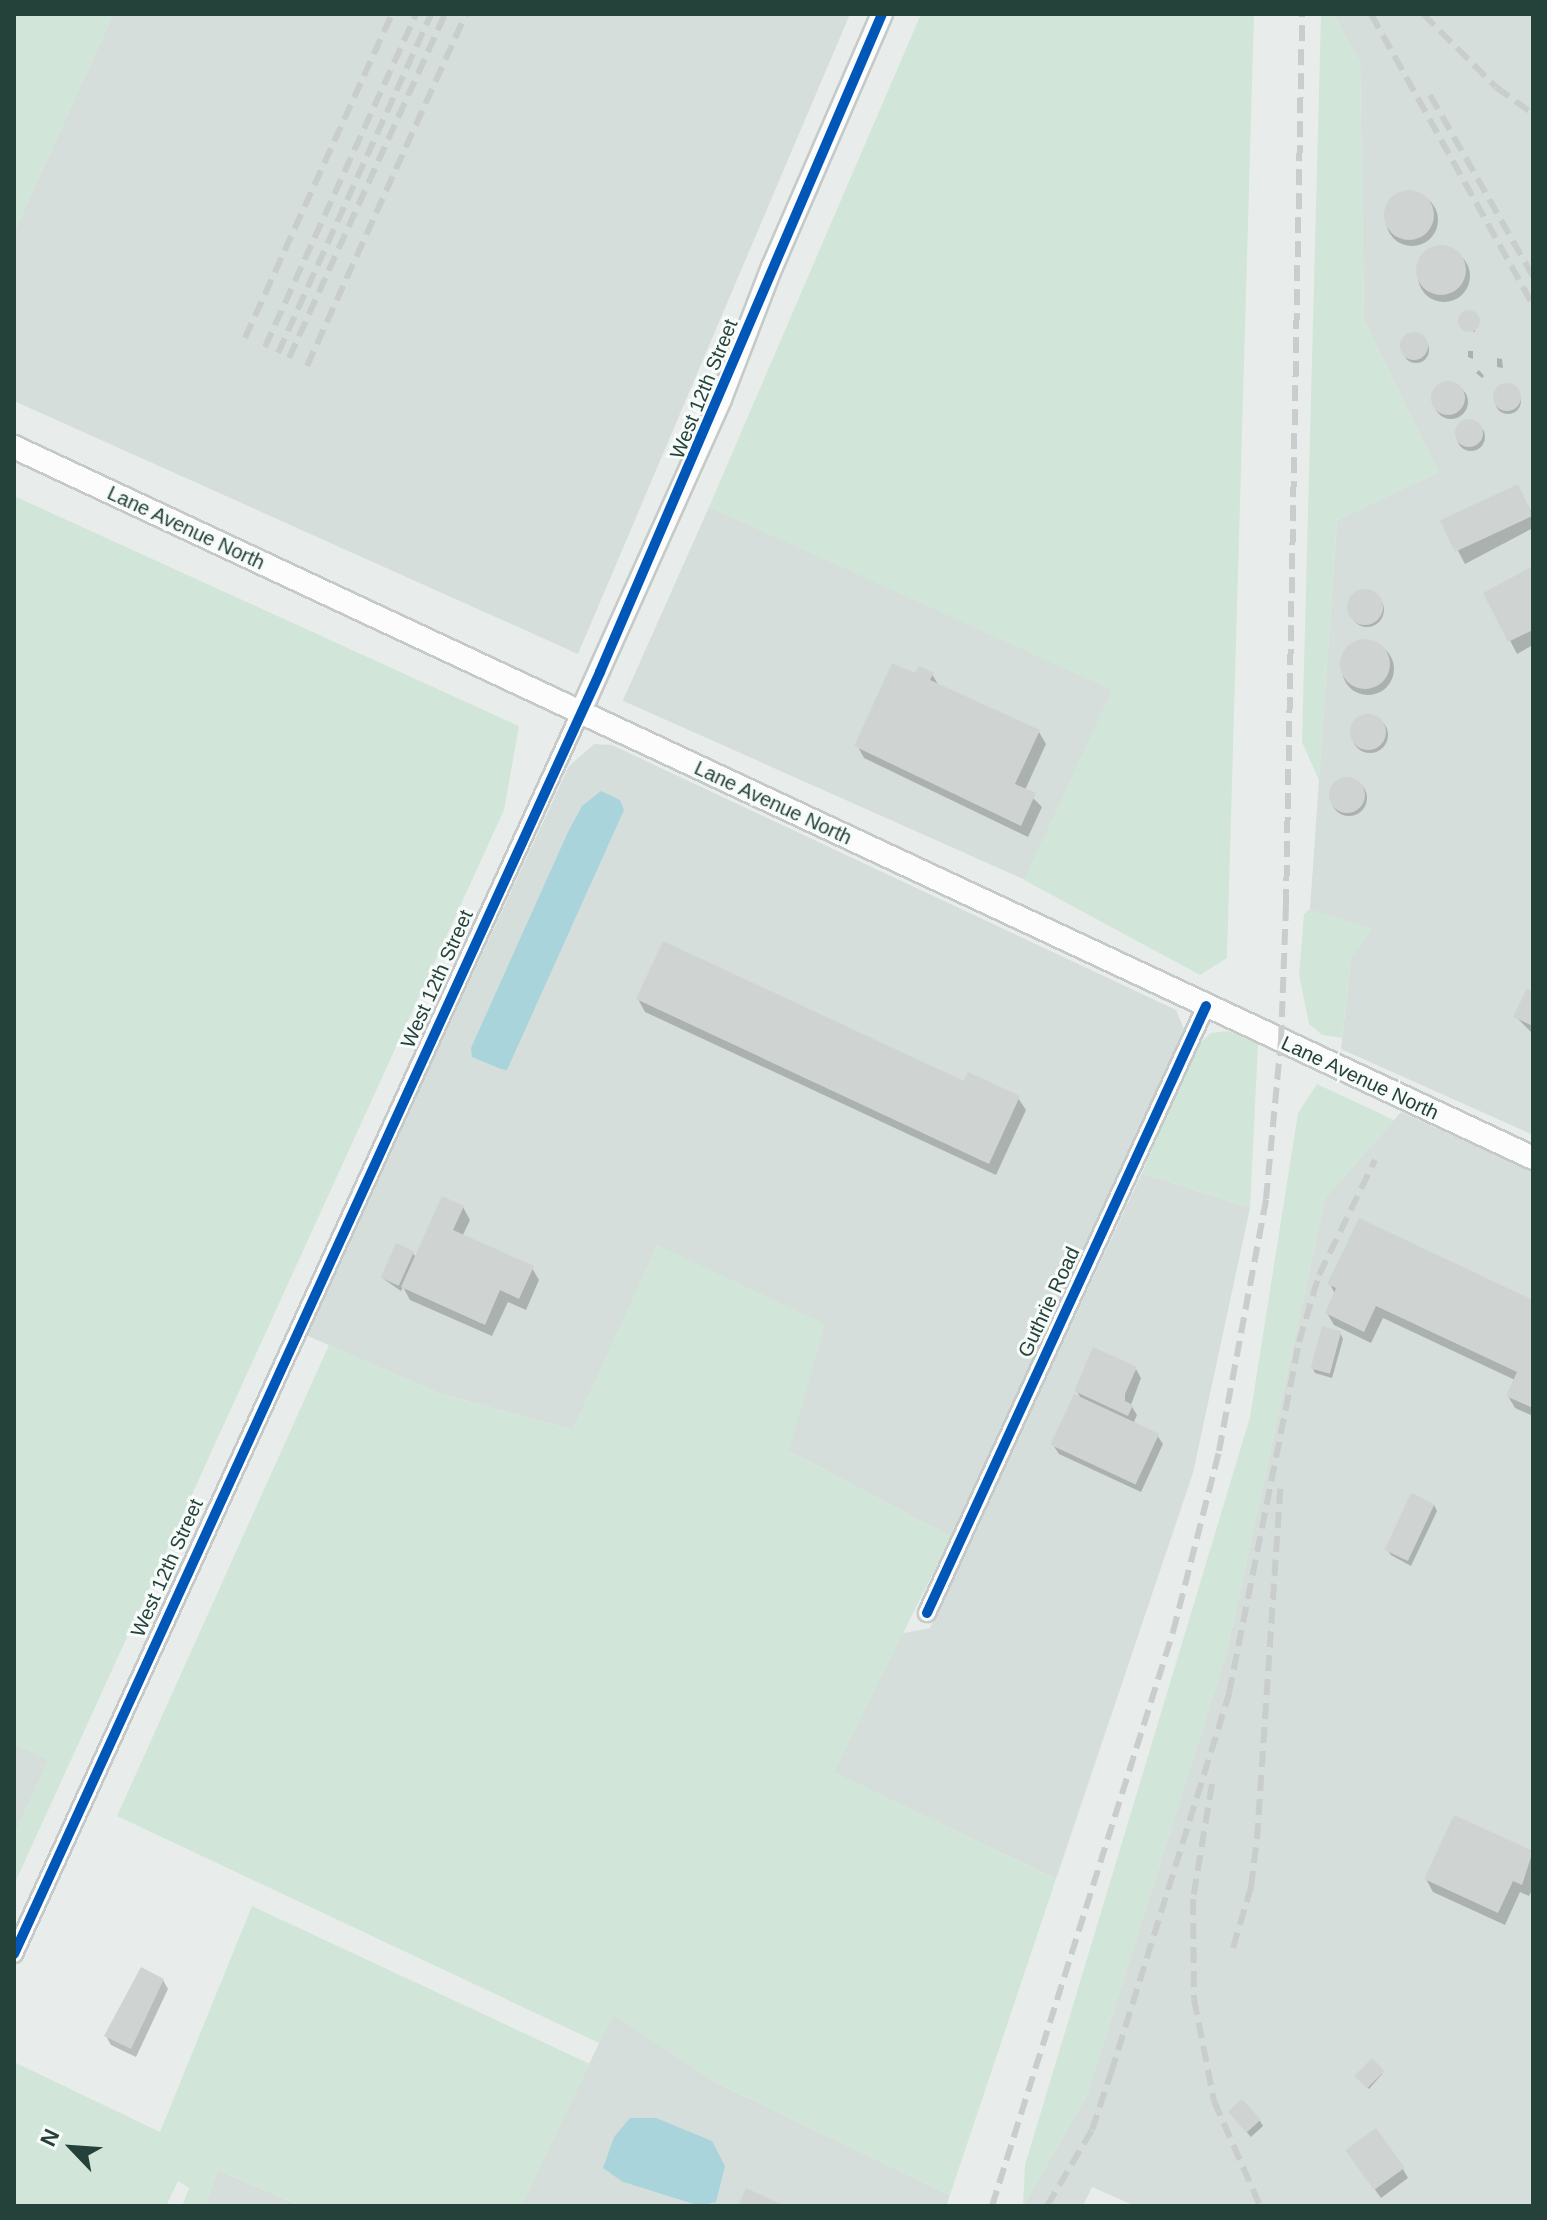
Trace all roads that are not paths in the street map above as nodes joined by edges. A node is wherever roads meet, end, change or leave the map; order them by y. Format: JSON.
{"nodes":[{"id":1,"x":882,"y":14,"type":"edge"},
{"id":2,"x":14,"y":447,"type":"edge"},
{"id":3,"x":580,"y":713,"type":"junction"},
{"id":4,"x":1206,"y":1006,"type":"junction"},
{"id":5,"x":1533,"y":1158,"type":"edge"},
{"id":6,"x":927,"y":1613,"type":"dead end"},
{"id":7,"x":14,"y":1954,"type":"edge"}],
"edges":[{"from":1,"to":3,"type":"street","name":"West 12th Street"},
{"from":2,"to":3,"type":"main road","name":"Lane Avenue North"},
{"from":3,"to":4,"type":"main road","name":"Lane Avenue North"},
{"from":3,"to":7,"type":"street","name":"West 12th Street"},
{"from":4,"to":5,"type":"main road","name":"Lane Avenue North"},
{"from":4,"to":6,"type":"street","name":"Guthrie Road"}]}
